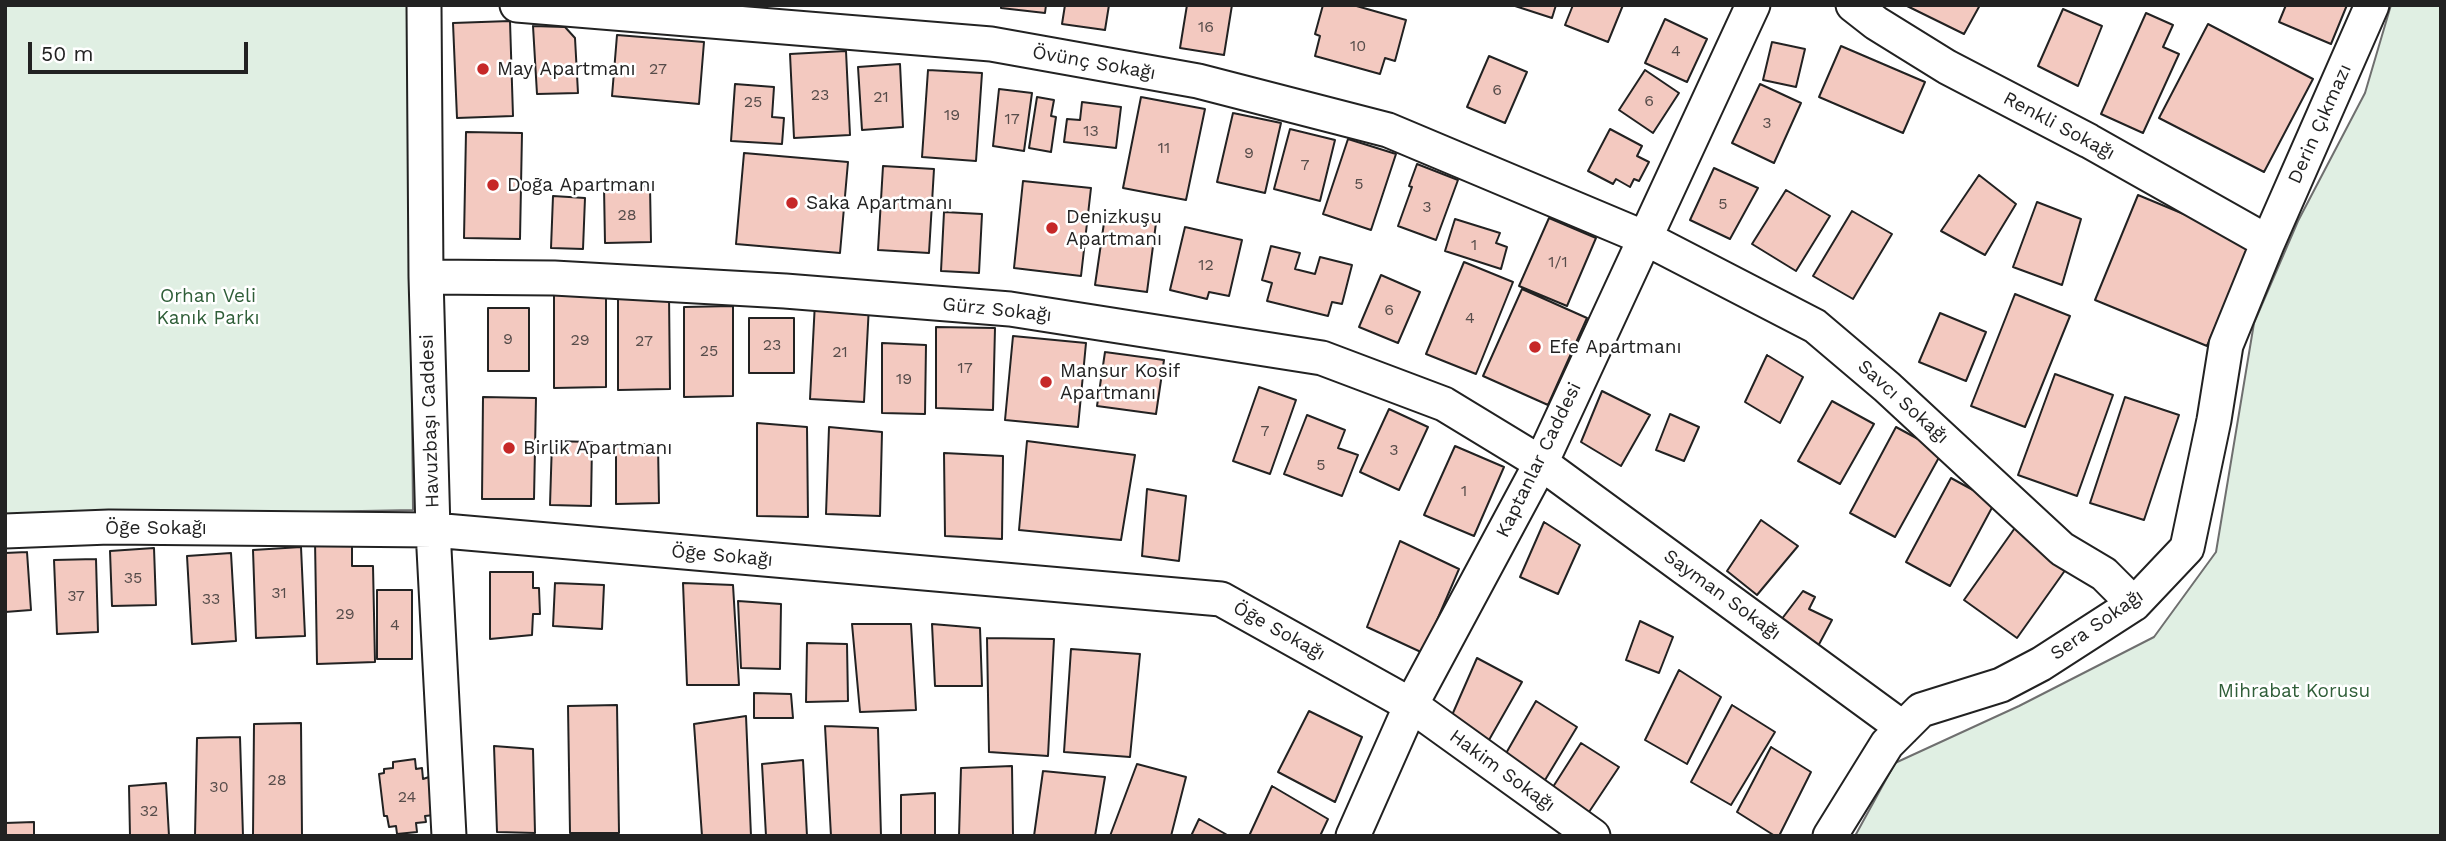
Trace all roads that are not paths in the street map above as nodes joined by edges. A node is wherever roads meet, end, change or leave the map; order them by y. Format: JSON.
{"nodes":[{"id":1,"x":424,"y":5,"type":"edge"},
{"id":2,"x":517,"y":5,"type":"edge"},
{"id":3,"x":1753,"y":5,"type":"edge"},
{"id":4,"x":1853,"y":5,"type":"edge"},
{"id":5,"x":2372,"y":5,"type":"edge"},
{"id":6,"x":1644,"y":238,"type":"junction"},
{"id":7,"x":2268,"y":242,"type":"junction"},
{"id":8,"x":426,"y":277,"type":"junction"},
{"id":9,"x":1541,"y":463,"type":"junction"},
{"id":10,"x":433,"y":530,"type":"junction"},
{"id":11,"x":5,"y":531,"type":"edge"},
{"id":12,"x":2134,"y":604,"type":"junction"},
{"id":13,"x":1411,"y":705,"type":"junction"},
{"id":14,"x":1903,"y":727,"type":"junction"},
{"id":15,"x":449,"y":836,"type":"edge"},
{"id":16,"x":1353,"y":836,"type":"edge"},
{"id":17,"x":1593,"y":836,"type":"edge"},
{"id":18,"x":1830,"y":836,"type":"edge"}],
"edges":[{"from":1,"to":8,"type":"street","name":"Havuzbaşı Caddesi"},
{"from":2,"to":6,"type":"street","name":"Övünç Sokağı"},
{"from":3,"to":6,"type":"street","name":"Kaptanlar Caddesi"},
{"from":4,"to":7,"type":"street","name":"Renkli Sokağı"},
{"from":5,"to":7,"type":"street","name":"Derin Çıkmazı"},
{"from":6,"to":9,"type":"street","name":"Kaptanlar Caddesi"},
{"from":6,"to":12,"type":"street","name":"Savcı Sokağı"},
{"from":7,"to":12,"type":"street","name":"Sera Sokağı"},
{"from":8,"to":9,"type":"street","name":"Gürz Sokağı"},
{"from":8,"to":10,"type":"street","name":"Havuzbaşı Caddesi"},
{"from":9,"to":13,"type":"street","name":"Kaptanlar Caddesi"},
{"from":9,"to":14,"type":"street","name":"Sayman Sokağı"},
{"from":10,"to":11,"type":"street","name":"Öḡe Sokağı"},
{"from":10,"to":13,"type":"street","name":"Öḡe Sokağı"},
{"from":10,"to":15,"type":"street","name":"Havuzbaşı Caddesi"},
{"from":12,"to":14,"type":"street","name":"Sera Sokağı"},
{"from":13,"to":16,"type":"street","name":"Kaptanlar Caddesi"},
{"from":13,"to":17,"type":"street","name":"Hakim Sokağı"},
{"from":14,"to":18,"type":"street","name":"Sera Sokağı"}]}
